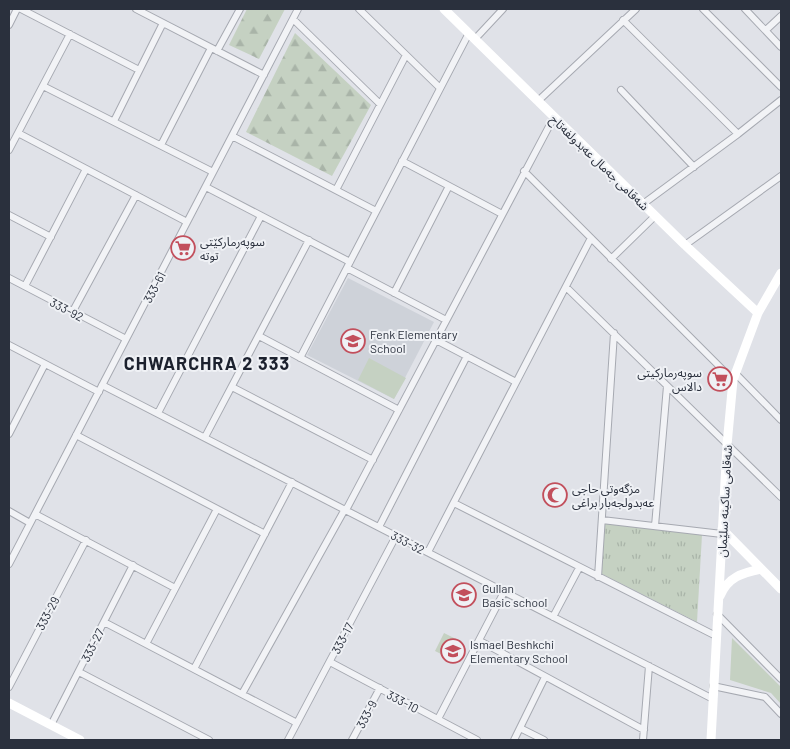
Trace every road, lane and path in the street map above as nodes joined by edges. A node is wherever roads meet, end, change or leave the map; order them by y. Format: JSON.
{"nodes":[{"id":1,"x":19,"y":9,"type":"edge"},
{"id":2,"x":138,"y":9,"type":"edge"},
{"id":3,"x":240,"y":9,"type":"edge"},
{"id":4,"x":298,"y":9,"type":"edge"},
{"id":5,"x":359,"y":9,"type":"edge"},
{"id":6,"x":444,"y":9,"type":"edge"},
{"id":7,"x":503,"y":9,"type":"edge"},
{"id":8,"x":636,"y":9,"type":"edge"},
{"id":9,"x":703,"y":9,"type":"edge"},
{"id":10,"x":745,"y":9,"type":"edge"},
{"id":11,"x":781,"y":16,"type":"edge"},
{"id":12,"x":293,"y":19,"type":"junction"},
{"id":13,"x":624,"y":20,"type":"junction"},
{"id":14,"x":163,"y":23,"type":"junction"},
{"id":15,"x":9,"y":25,"type":"edge"},
{"id":16,"x":766,"y":30,"type":"junction"},
{"id":17,"x":70,"y":34,"type":"junction"},
{"id":18,"x":472,"y":36,"type":"junction"},
{"id":19,"x":781,"y":47,"type":"edge"},
{"id":20,"x":214,"y":49,"type":"junction"},
{"id":21,"x":406,"y":55,"type":"junction"},
{"id":22,"x":139,"y":70,"type":"junction"},
{"id":23,"x":264,"y":75,"type":"junction"},
{"id":24,"x":42,"y":86,"type":"junction"},
{"id":25,"x":781,"y":87,"type":"edge"},
{"id":26,"x":440,"y":88,"type":"junction"},
{"id":27,"x":620,"y":90,"type":"dead end"},
{"id":28,"x":781,"y":100,"type":"edge"},
{"id":29,"x":538,"y":101,"type":"junction"},
{"id":30,"x":380,"y":104,"type":"junction"},
{"id":31,"x":554,"y":116,"type":"junction"},
{"id":32,"x":114,"y":121,"type":"junction"},
{"id":33,"x":18,"y":132,"type":"junction"},
{"id":34,"x":738,"y":134,"type":"junction"},
{"id":35,"x":232,"y":136,"type":"junction"},
{"id":36,"x":161,"y":145,"type":"junction"},
{"id":37,"x":9,"y":150,"type":"edge"},
{"id":38,"x":402,"y":161,"type":"junction"},
{"id":39,"x":694,"y":167,"type":"junction"},
{"id":40,"x":86,"y":169,"type":"junction"},
{"id":41,"x":524,"y":171,"type":"junction"},
{"id":42,"x":213,"y":172,"type":"junction"},
{"id":43,"x":781,"y":176,"type":"edge"},
{"id":44,"x":206,"y":186,"type":"junction"},
{"id":45,"x":449,"y":186,"type":"junction"},
{"id":46,"x":336,"y":190,"type":"junction"},
{"id":47,"x":136,"y":195,"type":"junction"},
{"id":48,"x":643,"y":204,"type":"junction"},
{"id":49,"x":376,"y":211,"type":"junction"},
{"id":50,"x":502,"y":214,"type":"junction"},
{"id":51,"x":9,"y":215,"type":"edge"},
{"id":52,"x":261,"y":216,"type":"junction"},
{"id":53,"x":655,"y":216,"type":"junction"},
{"id":54,"x":187,"y":222,"type":"junction"},
{"id":55,"x":51,"y":237,"type":"junction"},
{"id":56,"x":591,"y":238,"type":"junction"},
{"id":57,"x":308,"y":240,"type":"junction"},
{"id":58,"x":685,"y":245,"type":"junction"},
{"id":59,"x":612,"y":259,"type":"junction"},
{"id":60,"x":349,"y":265,"type":"junction"},
{"id":61,"x":781,"y":273,"type":"edge"},
{"id":62,"x":9,"y":278,"type":"edge"},
{"id":63,"x":25,"y":286,"type":"junction"},
{"id":64,"x":566,"y":287,"type":"junction"},
{"id":65,"x":394,"y":293,"type":"junction"},
{"id":66,"x":73,"y":312,"type":"junction"},
{"id":67,"x":758,"y":313,"type":"junction"},
{"id":68,"x":446,"y":320,"type":"junction"},
{"id":69,"x":614,"y":333,"type":"junction"},
{"id":70,"x":259,"y":336,"type":"junction"},
{"id":71,"x":126,"y":339,"type":"junction"},
{"id":72,"x":436,"y":340,"type":"junction"},
{"id":73,"x":9,"y":345,"type":"edge"},
{"id":74,"x":467,"y":356,"type":"junction"},
{"id":75,"x":300,"y":358,"type":"junction"},
{"id":76,"x":45,"y":364,"type":"junction"},
{"id":77,"x":735,"y":377,"type":"junction"},
{"id":78,"x":516,"y":382,"type":"junction"},
{"id":79,"x":102,"y":384,"type":"junction"},
{"id":80,"x":667,"y":386,"type":"junction"},
{"id":81,"x":232,"y":387,"type":"junction"},
{"id":82,"x":99,"y":392,"type":"junction"},
{"id":83,"x":399,"y":410,"type":"junction"},
{"id":84,"x":158,"y":413,"type":"junction"},
{"id":85,"x":781,"y":420,"type":"edge"},
{"id":86,"x":11,"y":423,"type":"edge"},
{"id":87,"x":9,"y":434,"type":"edge"},
{"id":88,"x":76,"y":435,"type":"junction"},
{"id":89,"x":205,"y":437,"type":"junction"},
{"id":90,"x":727,"y":445,"type":"junction"},
{"id":91,"x":373,"y":460,"type":"junction"},
{"id":92,"x":292,"y":482,"type":"junction"},
{"id":93,"x":781,"y":497,"type":"edge"},
{"id":94,"x":454,"y":503,"type":"junction"},
{"id":95,"x":217,"y":509,"type":"junction"},
{"id":96,"x":346,"y":510,"type":"junction"},
{"id":97,"x":9,"y":512,"type":"edge"},
{"id":98,"x":35,"y":514,"type":"junction"},
{"id":99,"x":602,"y":520,"type":"junction"},
{"id":100,"x":30,"y":523,"type":"junction"},
{"id":101,"x":655,"y":526,"type":"junction"},
{"id":102,"x":379,"y":527,"type":"junction"},
{"id":103,"x":722,"y":532,"type":"junction"},
{"id":104,"x":265,"y":534,"type":"junction"},
{"id":105,"x":396,"y":536,"type":"junction"},
{"id":106,"x":86,"y":540,"type":"junction"},
{"id":107,"x":428,"y":552,"type":"junction"},
{"id":108,"x":9,"y":564,"type":"edge"},
{"id":109,"x":133,"y":565,"type":"junction"},
{"id":110,"x":579,"y":568,"type":"junction"},
{"id":111,"x":761,"y":569,"type":"junction"},
{"id":112,"x":598,"y":577,"type":"junction"},
{"id":113,"x":176,"y":588,"type":"junction"},
{"id":114,"x":781,"y":589,"type":"edge"},
{"id":115,"x":504,"y":592,"type":"junction"},
{"id":116,"x":718,"y":603,"type":"junction"},
{"id":117,"x":718,"y":614,"type":"junction"},
{"id":118,"x":553,"y":617,"type":"junction"},
{"id":119,"x":104,"y":622,"type":"junction"},
{"id":120,"x":716,"y":636,"type":"junction"},
{"id":121,"x":480,"y":641,"type":"junction"},
{"id":122,"x":146,"y":644,"type":"junction"},
{"id":123,"x":330,"y":662,"type":"junction"},
{"id":124,"x":649,"y":666,"type":"junction"},
{"id":125,"x":194,"y":669,"type":"junction"},
{"id":126,"x":79,"y":672,"type":"junction"},
{"id":127,"x":546,"y":677,"type":"junction"},
{"id":128,"x":781,"y":680,"type":"edge"},
{"id":129,"x":714,"y":686,"type":"junction"},
{"id":130,"x":9,"y":687,"type":"edge"},
{"id":131,"x":380,"y":688,"type":"junction"},
{"id":132,"x":242,"y":694,"type":"junction"},
{"id":133,"x":713,"y":699,"type":"junction"},
{"id":134,"x":9,"y":703,"type":"edge"},
{"id":135,"x":781,"y":714,"type":"edge"},
{"id":136,"x":438,"y":719,"type":"junction"},
{"id":137,"x":297,"y":723,"type":"junction"},
{"id":138,"x":51,"y":725,"type":"junction"},
{"id":139,"x":520,"y":728,"type":"junction"},
{"id":140,"x":644,"y":730,"type":"junction"},
{"id":141,"x":80,"y":740,"type":"edge"},
{"id":142,"x":209,"y":740,"type":"edge"},
{"id":143,"x":288,"y":740,"type":"edge"},
{"id":144,"x":352,"y":740,"type":"edge"},
{"id":145,"x":477,"y":740,"type":"edge"},
{"id":146,"x":514,"y":740,"type":"edge"},
{"id":147,"x":544,"y":740,"type":"edge"},
{"id":148,"x":643,"y":740,"type":"edge"},
{"id":149,"x":711,"y":740,"type":"edge"}],
"edges":[{"from":1,"to":15,"type":"street"},
{"from":1,"to":17,"type":"street"},
{"from":2,"to":14,"type":"street"},
{"from":3,"to":20,"type":"street"},
{"from":4,"to":12,"type":"street","name":"333-61"},
{"from":5,"to":21,"type":"street"},
{"from":6,"to":18,"type":"street","name":"شەقامی جەمال عەبدولفەتاح"},
{"from":7,"to":18,"type":"street"},
{"from":8,"to":13,"type":"street"},
{"from":9,"to":25,"type":"street"},
{"from":10,"to":16,"type":"street"},
{"from":11,"to":16,"type":"street"},
{"from":12,"to":23,"type":"street","name":"333-61"},
{"from":12,"to":30,"type":"street"},
{"from":13,"to":29,"type":"street"},
{"from":13,"to":34,"type":"street"},
{"from":14,"to":20,"type":"street"},
{"from":14,"to":22,"type":"street"},
{"from":16,"to":19,"type":"street"},
{"from":17,"to":22,"type":"street"},
{"from":17,"to":24,"type":"street"},
{"from":18,"to":26,"type":"street"},
{"from":18,"to":29,"type":"street","name":"شەقامی جەمال عەبدولفەتاح"},
{"from":20,"to":23,"type":"street"},
{"from":20,"to":36,"type":"street"},
{"from":21,"to":26,"type":"street"},
{"from":21,"to":30,"type":"street"},
{"from":22,"to":32,"type":"street"},
{"from":23,"to":35,"type":"street","name":"333-61"},
{"from":24,"to":32,"type":"street"},
{"from":24,"to":33,"type":"street"},
{"from":26,"to":38,"type":"street"},
{"from":27,"to":39,"type":"street"},
{"from":28,"to":34,"type":"street"},
{"from":29,"to":31,"type":"street","name":"شەقامی جەمال عەبدولفەتاح"},
{"from":30,"to":46,"type":"street"},
{"from":31,"to":41,"type":"street"},
{"from":31,"to":48,"type":"street","name":"شەقامی جەمال عەبدولفەتاح"},
{"from":32,"to":36,"type":"street"},
{"from":33,"to":37,"type":"street"},
{"from":33,"to":40,"type":"street"},
{"from":34,"to":39,"type":"street"},
{"from":35,"to":42,"type":"street","name":"333-61"},
{"from":35,"to":46,"type":"street"},
{"from":36,"to":42,"type":"street"},
{"from":38,"to":45,"type":"street"},
{"from":38,"to":49,"type":"street"},
{"from":39,"to":48,"type":"street"},
{"from":40,"to":47,"type":"street"},
{"from":40,"to":55,"type":"street"},
{"from":41,"to":50,"type":"street"},
{"from":41,"to":56,"type":"street"},
{"from":42,"to":44,"type":"street","name":"333-61"},
{"from":43,"to":58,"type":"street"},
{"from":44,"to":52,"type":"street"},
{"from":44,"to":54,"type":"street","name":"333-61"},
{"from":45,"to":50,"type":"street"},
{"from":45,"to":65,"type":"street"},
{"from":46,"to":49,"type":"street"},
{"from":47,"to":54,"type":"street"},
{"from":47,"to":66,"type":"street"},
{"from":48,"to":53,"type":"street","name":"شەقامی جەمال عەبدولفەتاح"},
{"from":49,"to":60,"type":"street"},
{"from":50,"to":68,"type":"street"},
{"from":51,"to":55,"type":"street"},
{"from":52,"to":57,"type":"street"},
{"from":52,"to":84,"type":"street"},
{"from":53,"to":58,"type":"street","name":"شەقامی جەمال عەبدولفەتاح"},
{"from":53,"to":59,"type":"street"},
{"from":54,"to":71,"type":"street","name":"333-61"},
{"from":55,"to":63,"type":"street"},
{"from":56,"to":59,"type":"street"},
{"from":56,"to":64,"type":"street"},
{"from":57,"to":60,"type":"street"},
{"from":57,"to":70,"type":"street"},
{"from":58,"to":67,"type":"street","name":"شەقامی جەمال عەبدولفەتاح"},
{"from":59,"to":77,"type":"street"},
{"from":60,"to":65,"type":"street"},
{"from":60,"to":75,"type":"street"},
{"from":61,"to":67,"type":"street","name":"شەقامی ساکینە سلێمان"},
{"from":62,"to":63,"type":"street","name":"333-92"},
{"from":63,"to":66,"type":"street","name":"333-92"},
{"from":64,"to":69,"type":"street"},
{"from":64,"to":78,"type":"street"},
{"from":65,"to":68,"type":"street"},
{"from":66,"to":71,"type":"street","name":"333-92"},
{"from":67,"to":77,"type":"street","name":"شەقامی ساکینە سلێمان"},
{"from":68,"to":72,"type":"street"},
{"from":69,"to":80,"type":"street"},
{"from":69,"to":99,"type":"street"},
{"from":70,"to":75,"type":"street"},
{"from":70,"to":81,"type":"street"},
{"from":71,"to":79,"type":"street","name":"333-61"},
{"from":72,"to":74,"type":"street"},
{"from":72,"to":83,"type":"street"},
{"from":73,"to":76,"type":"street"},
{"from":74,"to":78,"type":"street"},
{"from":74,"to":102,"type":"street"},
{"from":75,"to":83,"type":"street"},
{"from":76,"to":82,"type":"street"},
{"from":76,"to":86,"type":"street"},
{"from":77,"to":85,"type":"street"},
{"from":77,"to":90,"type":"street","name":"شەقامی ساکینە سلێمان"},
{"from":78,"to":94,"type":"street"},
{"from":79,"to":82,"type":"street","name":"333-61"},
{"from":79,"to":84,"type":"street","name":"333-32"},
{"from":80,"to":90,"type":"street"},
{"from":80,"to":101,"type":"street"},
{"from":81,"to":89,"type":"street"},
{"from":81,"to":91,"type":"street"},
{"from":82,"to":88,"type":"street","name":"333-61"},
{"from":83,"to":91,"type":"street"},
{"from":84,"to":89,"type":"street","name":"333-32"},
{"from":86,"to":87,"type":"street"},
{"from":88,"to":95,"type":"street"},
{"from":88,"to":98,"type":"street","name":"333-61"},
{"from":89,"to":92,"type":"street","name":"333-32"},
{"from":90,"to":93,"type":"street"},
{"from":90,"to":103,"type":"street","name":"شەقامی ساکینە سلێمان"},
{"from":91,"to":96,"type":"street"},
{"from":92,"to":96,"type":"street","name":"333-32"},
{"from":92,"to":104,"type":"street"},
{"from":94,"to":107,"type":"street"},
{"from":94,"to":110,"type":"street"},
{"from":95,"to":104,"type":"street"},
{"from":95,"to":113,"type":"street"},
{"from":96,"to":102,"type":"street","name":"333-32"},
{"from":96,"to":132,"type":"street"},
{"from":97,"to":100,"type":"street"},
{"from":98,"to":100,"type":"street","name":"333-61"},
{"from":98,"to":106,"type":"street"},
{"from":99,"to":101,"type":"street"},
{"from":99,"to":112,"type":"street"},
{"from":100,"to":108,"type":"street","name":"333-61"},
{"from":101,"to":103,"type":"street"},
{"from":102,"to":105,"type":"street","name":"333-32"},
{"from":103,"to":111,"type":"street"},
{"from":103,"to":116,"type":"street","name":"شەقامی ساکینە سلێمان"},
{"from":104,"to":125,"type":"street"},
{"from":105,"to":107,"type":"street","name":"333-32"},
{"from":105,"to":123,"type":"street","name":"333-17"},
{"from":106,"to":109,"type":"street"},
{"from":106,"to":130,"type":"street","name":"333-29"},
{"from":107,"to":115,"type":"street","name":"333-32"},
{"from":109,"to":113,"type":"street"},
{"from":109,"to":119,"type":"street","name":"333-27"},
{"from":110,"to":112,"type":"street"},
{"from":110,"to":118,"type":"street"},
{"from":111,"to":114,"type":"street"},
{"from":111,"to":116,"type":"street"},
{"from":112,"to":120,"type":"street"},
{"from":113,"to":122,"type":"street"},
{"from":115,"to":118,"type":"street","name":"333-32"},
{"from":115,"to":121,"type":"street"},
{"from":116,"to":117,"type":"street","name":"شەقامی ساکینە سلێمان"},
{"from":117,"to":120,"type":"street","name":"شەقامی ساکینە سلێمان"},
{"from":117,"to":128,"type":"street"},
{"from":118,"to":124,"type":"street","name":"333-32"},
{"from":119,"to":122,"type":"street"},
{"from":119,"to":126,"type":"street","name":"333-27"},
{"from":120,"to":129,"type":"street","name":"شەقامی ساکینە سلێمان"},
{"from":121,"to":127,"type":"street"},
{"from":121,"to":136,"type":"street"},
{"from":122,"to":125,"type":"street"},
{"from":123,"to":131,"type":"street","name":"333-10"},
{"from":123,"to":137,"type":"street","name":"333-17"},
{"from":124,"to":133,"type":"street","name":"333-32"},
{"from":124,"to":140,"type":"street"},
{"from":125,"to":132,"type":"street"},
{"from":126,"to":138,"type":"street","name":"333-27"},
{"from":126,"to":142,"type":"street"},
{"from":127,"to":139,"type":"street"},
{"from":127,"to":140,"type":"street"},
{"from":129,"to":133,"type":"street","name":"شەقامی ساکینە سلێمان"},
{"from":129,"to":135,"type":"street"},
{"from":131,"to":136,"type":"street","name":"333-10"},
{"from":131,"to":144,"type":"street","name":"333-9"},
{"from":132,"to":137,"type":"street"},
{"from":133,"to":149,"type":"street","name":"شەقامی ساکینە سلێمان"},
{"from":134,"to":138,"type":"street"},
{"from":136,"to":145,"type":"street","name":"333-10"},
{"from":137,"to":143,"type":"street","name":"333-17"},
{"from":138,"to":141,"type":"street"},
{"from":139,"to":146,"type":"street"},
{"from":139,"to":147,"type":"street"},
{"from":140,"to":148,"type":"street"}]}
